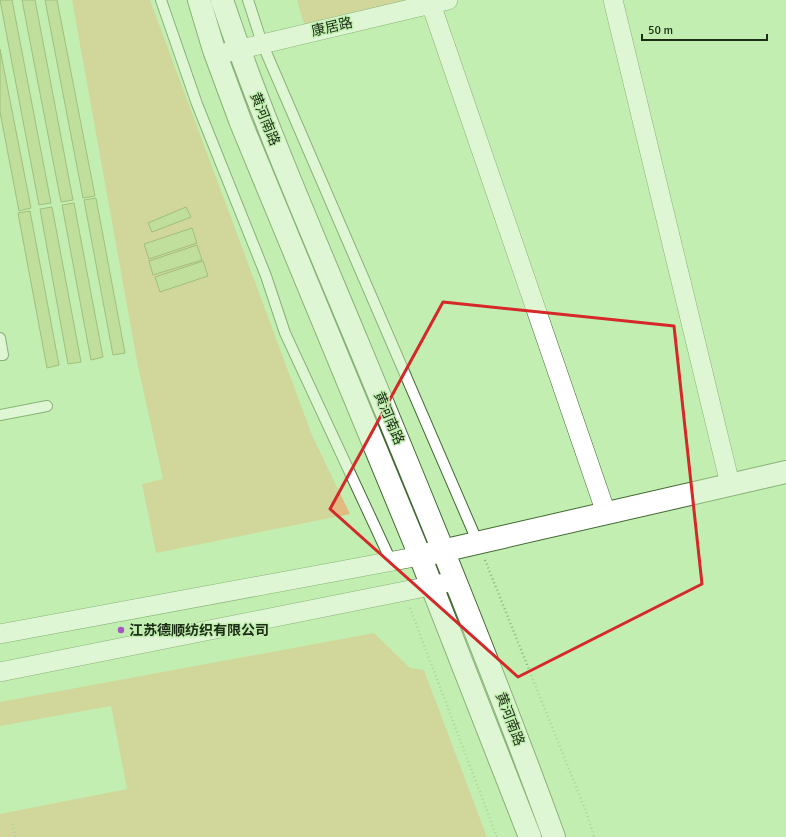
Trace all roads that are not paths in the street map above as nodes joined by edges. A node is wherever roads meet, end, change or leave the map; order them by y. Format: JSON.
{"nodes":[{"id":1,"x":161,"y":0,"type":"edge"},
{"id":2,"x":199,"y":0,"type":"edge"},
{"id":3,"x":222,"y":0,"type":"edge"},
{"id":4,"x":248,"y":0,"type":"edge"},
{"id":5,"x":613,"y":0,"type":"edge"},
{"id":6,"x":429,"y":3,"type":"edge"},
{"id":7,"x":262,"y":43,"type":"junction"},
{"id":8,"x":238,"y":48,"type":"junction"},
{"id":9,"x":216,"y":55,"type":"junction"},
{"id":10,"x":0,"y":338,"type":"edge"},
{"id":11,"x":0,"y":356,"type":"edge"},
{"id":12,"x":47,"y":406,"type":"dead end"},
{"id":13,"x":0,"y":415,"type":"edge"},
{"id":14,"x":786,"y":472,"type":"edge"},
{"id":15,"x":730,"y":484,"type":"junction"},
{"id":16,"x":606,"y":513,"type":"junction"},
{"id":17,"x":478,"y":542,"type":"junction"},
{"id":18,"x":444,"y":551,"type":"junction"},
{"id":19,"x":420,"y":556,"type":"junction"},
{"id":20,"x":391,"y":561,"type":"junction"},
{"id":21,"x":455,"y":581,"type":"junction"},
{"id":22,"x":432,"y":586,"type":"junction"},
{"id":23,"x":0,"y":634,"type":"edge"},
{"id":24,"x":0,"y":672,"type":"edge"},
{"id":25,"x":530,"y":837,"type":"edge"},
{"id":26,"x":554,"y":837,"type":"edge"}],
"edges":[{"from":1,"to":20,"type":"lane"},
{"from":2,"to":9,"type":"main road","name":"黄河南路"},
{"from":3,"to":8,"type":"main road","name":"黄河南路"},
{"from":4,"to":7,"type":"lane"},
{"from":5,"to":15,"type":"street"},
{"from":6,"to":7,"type":"street","name":"康居路"},
{"from":6,"to":16,"type":"street"},
{"from":7,"to":8,"type":"street","name":"康居路"},
{"from":7,"to":17,"type":"lane"},
{"from":8,"to":9,"type":"street","name":"康居路"},
{"from":8,"to":18,"type":"main road","name":"黄河南路"},
{"from":9,"to":19,"type":"main road","name":"黄河南路"},
{"from":10,"to":11,"type":"lane"},
{"from":12,"to":13,"type":"lane"},
{"from":14,"to":15,"type":"main road"},
{"from":15,"to":16,"type":"main road"},
{"from":16,"to":17,"type":"main road"},
{"from":17,"to":18,"type":"main road"},
{"from":18,"to":19,"type":"main road"},
{"from":18,"to":21,"type":"main road","name":"黄河南路"},
{"from":19,"to":20,"type":"street"},
{"from":19,"to":22,"type":"main road","name":"黄河南路"},
{"from":20,"to":23,"type":"street"},
{"from":21,"to":22,"type":"street"},
{"from":21,"to":26,"type":"main road","name":"黄河南路"},
{"from":22,"to":24,"type":"street"},
{"from":22,"to":25,"type":"main road","name":"黄河南路"}]}
